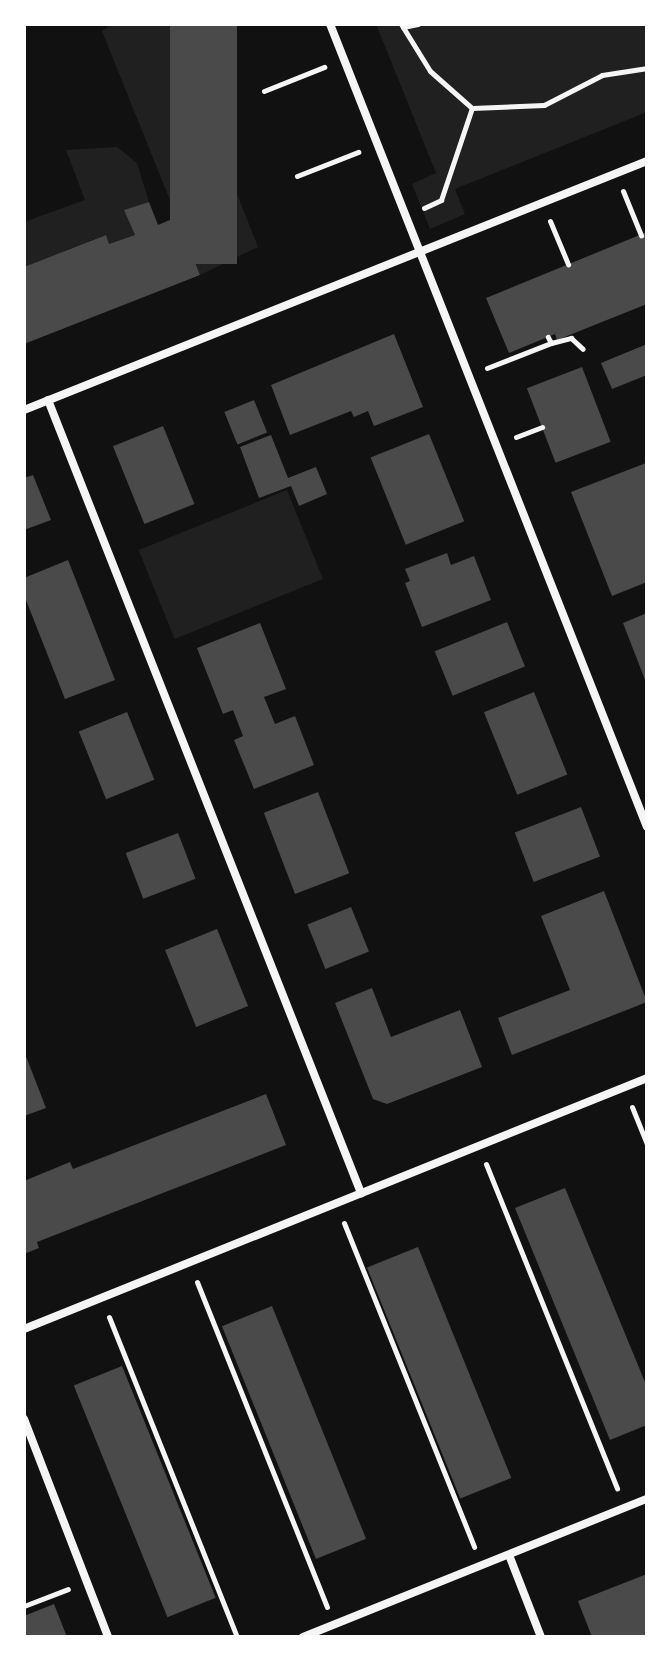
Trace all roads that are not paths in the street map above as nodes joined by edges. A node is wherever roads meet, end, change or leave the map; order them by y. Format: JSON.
{"nodes":[{"id":1,"x":330,"y":24,"type":"edge"},
{"id":2,"x":647,"y":161,"type":"edge"},
{"id":3,"x":420,"y":251,"type":"junction"},
{"id":4,"x":48,"y":400,"type":"junction"},
{"id":5,"x":24,"y":410,"type":"edge"},
{"id":6,"x":647,"y":827,"type":"edge"},
{"id":7,"x":647,"y":1078,"type":"edge"},
{"id":8,"x":361,"y":1193,"type":"junction"},
{"id":9,"x":24,"y":1329,"type":"edge"},
{"id":10,"x":24,"y":1419,"type":"edge"},
{"id":11,"x":647,"y":1499,"type":"edge"},
{"id":12,"x":509,"y":1555,"type":"junction"},
{"id":13,"x":108,"y":1637,"type":"edge"},
{"id":14,"x":303,"y":1637,"type":"edge"},
{"id":15,"x":541,"y":1637,"type":"edge"}],
"edges":[{"from":1,"to":3,"type":"street"},
{"from":2,"to":3,"type":"street"},
{"from":3,"to":4,"type":"street"},
{"from":3,"to":6,"type":"street"},
{"from":4,"to":5,"type":"street"},
{"from":4,"to":8,"type":"street"},
{"from":7,"to":8,"type":"street"},
{"from":8,"to":9,"type":"street"},
{"from":10,"to":13,"type":"street"},
{"from":11,"to":12,"type":"street"},
{"from":12,"to":14,"type":"street"},
{"from":12,"to":15,"type":"street"}]}
